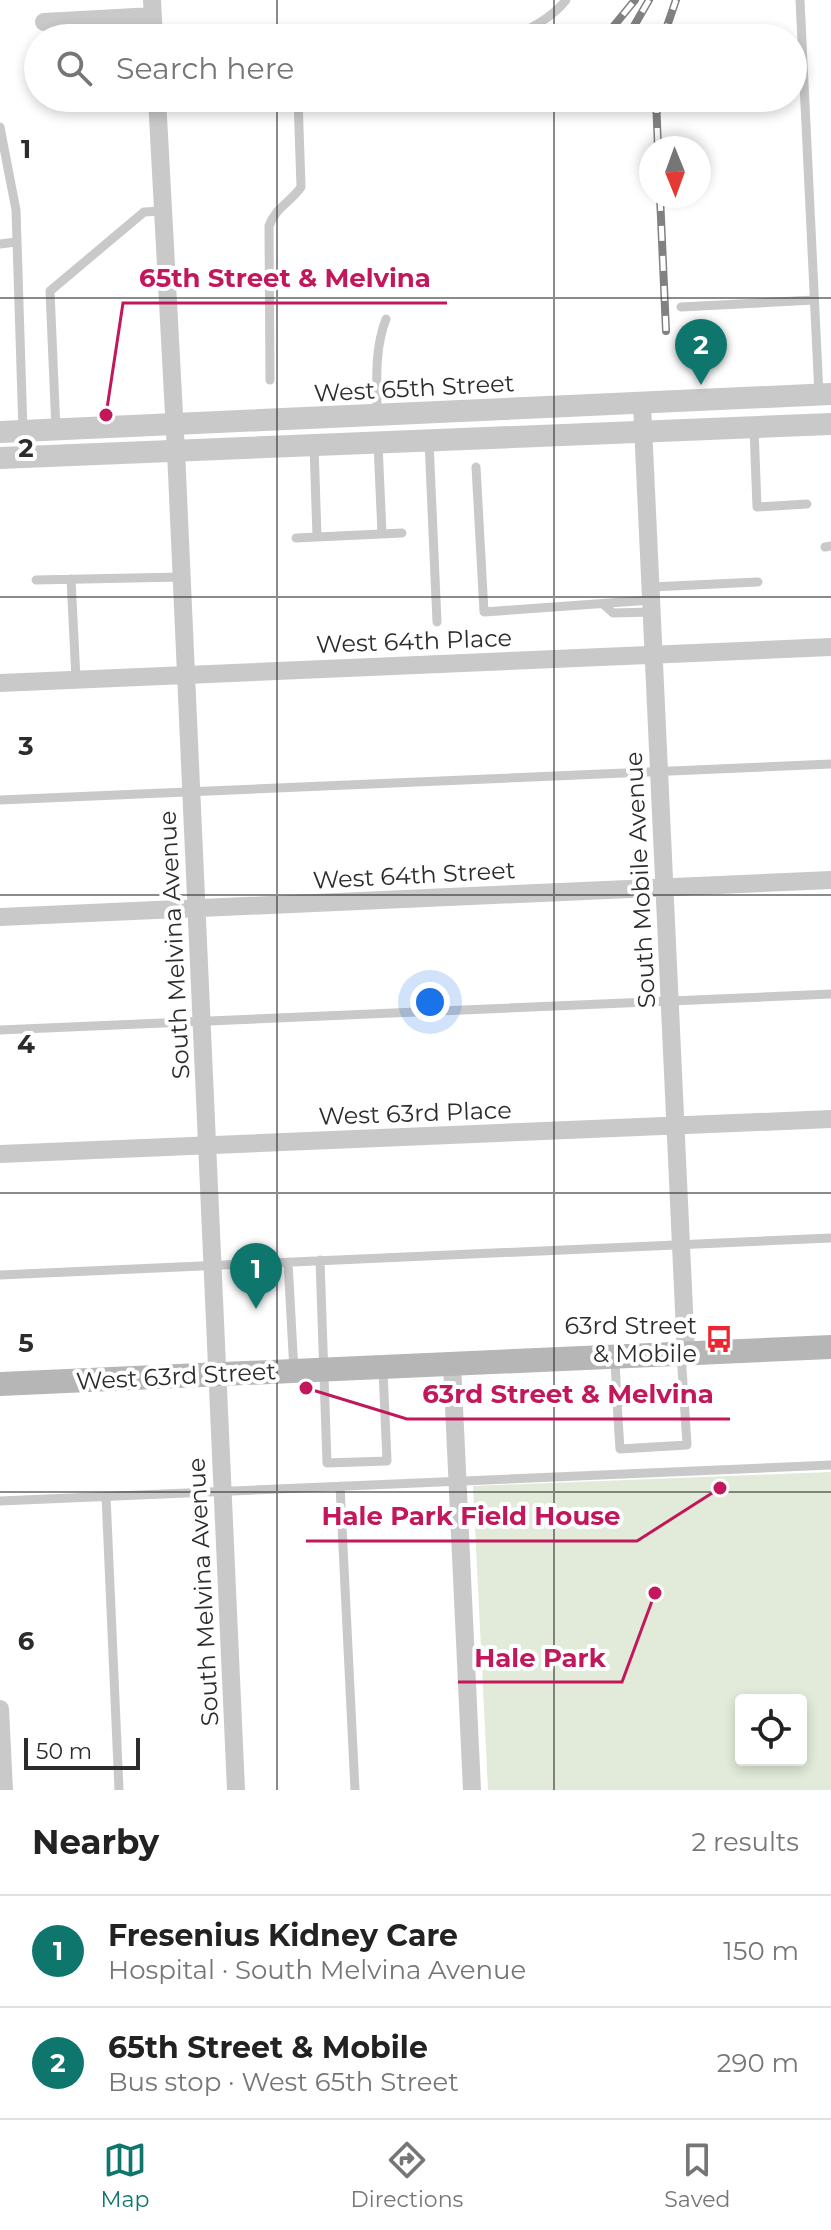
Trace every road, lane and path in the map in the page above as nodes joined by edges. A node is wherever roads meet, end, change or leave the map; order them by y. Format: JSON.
{"nodes":[{"id":1,"x":566,"y":0,"type":"edge"},
{"id":2,"x":800,"y":0,"type":"edge"},
{"id":3,"x":153,"y":8,"type":"edge"},
{"id":4,"x":44,"y":22,"type":"dead end"},
{"id":5,"x":535,"y":24,"type":"edge"},
{"id":6,"x":801,"y":24,"type":"edge"},
{"id":7,"x":158,"y":112,"type":"edge"},
{"id":8,"x":298,"y":112,"type":"edge"},
{"id":9,"x":805,"y":112,"type":"edge"},
{"id":10,"x":0,"y":127,"type":"edge"},
{"id":11,"x":163,"y":211,"type":"junction"},
{"id":12,"x":16,"y":242,"type":"junction"},
{"id":13,"x":0,"y":244,"type":"edge"},
{"id":14,"x":814,"y":300,"type":"junction"},
{"id":15,"x":681,"y":307,"type":"dead end"},
{"id":16,"x":386,"y":319,"type":"dead end"},
{"id":17,"x":270,"y":380,"type":"dead end"},
{"id":18,"x":825,"y":395,"type":"edge"},
{"id":19,"x":642,"y":404,"type":"junction"},
{"id":20,"x":377,"y":416,"type":"junction"},
{"id":21,"x":831,"y":424,"type":"edge"},
{"id":22,"x":175,"y":425,"type":"junction"},
{"id":23,"x":754,"y":428,"type":"junction"},
{"id":24,"x":56,"y":430,"type":"junction"},
{"id":25,"x":23,"y":431,"type":"junction"},
{"id":26,"x":0,"y":432,"type":"edge"},
{"id":27,"x":644,"y":432,"type":"junction"},
{"id":28,"x":429,"y":441,"type":"junction"},
{"id":29,"x":378,"y":443,"type":"junction"},
{"id":30,"x":314,"y":445,"type":"junction"},
{"id":31,"x":176,"y":451,"type":"junction"},
{"id":32,"x":0,"y":458,"type":"edge"},
{"id":33,"x":476,"y":467,"type":"dead end"},
{"id":34,"x":807,"y":504,"type":"dead end"},
{"id":35,"x":402,"y":533,"type":"dead end"},
{"id":36,"x":382,"y":534,"type":"junction"},
{"id":37,"x":317,"y":537,"type":"junction"},
{"id":38,"x":296,"y":538,"type":"dead end"},
{"id":39,"x":181,"y":577,"type":"junction"},
{"id":40,"x":71,"y":579,"type":"junction"},
{"id":41,"x":36,"y":580,"type":"dead end"},
{"id":42,"x":758,"y":582,"type":"dead end"},
{"id":43,"x":651,"y":600,"type":"junction"},
{"id":44,"x":437,"y":622,"type":"dead end"},
{"id":45,"x":831,"y":647,"type":"edge"},
{"id":46,"x":654,"y":655,"type":"junction"},
{"id":47,"x":185,"y":675,"type":"junction"},
{"id":48,"x":76,"y":679,"type":"junction"},
{"id":49,"x":0,"y":683,"type":"edge"},
{"id":50,"x":831,"y":764,"type":"edge"},
{"id":51,"x":659,"y":771,"type":"junction"},
{"id":52,"x":191,"y":792,"type":"junction"},
{"id":53,"x":0,"y":800,"type":"edge"},
{"id":54,"x":831,"y":880,"type":"edge"},
{"id":55,"x":665,"y":887,"type":"junction"},
{"id":56,"x":197,"y":908,"type":"junction"},
{"id":57,"x":0,"y":917,"type":"edge"},
{"id":58,"x":831,"y":994,"type":"edge"},
{"id":59,"x":670,"y":1002,"type":"junction"},
{"id":60,"x":202,"y":1022,"type":"junction"},
{"id":61,"x":0,"y":1030,"type":"edge"},
{"id":62,"x":831,"y":1119,"type":"edge"},
{"id":63,"x":675,"y":1126,"type":"junction"},
{"id":64,"x":207,"y":1146,"type":"junction"},
{"id":65,"x":0,"y":1154,"type":"edge"},
{"id":66,"x":831,"y":1238,"type":"edge"},
{"id":67,"x":681,"y":1245,"type":"junction"},
{"id":68,"x":320,"y":1260,"type":"junction"},
{"id":69,"x":288,"y":1262,"type":"junction"},
{"id":70,"x":213,"y":1265,"type":"junction"},
{"id":71,"x":0,"y":1275,"type":"edge"},
{"id":72,"x":831,"y":1347,"type":"edge"},
{"id":73,"x":684,"y":1354,"type":"junction"},
{"id":74,"x":615,"y":1357,"type":"junction"},
{"id":75,"x":452,"y":1364,"type":"junction"},
{"id":76,"x":382,"y":1367,"type":"junction"},
{"id":77,"x":324,"y":1370,"type":"junction"},
{"id":78,"x":294,"y":1371,"type":"junction"},
{"id":79,"x":217,"y":1374,"type":"junction"},
{"id":80,"x":0,"y":1384,"type":"edge"},
{"id":81,"x":684,"y":1398,"type":"junction"},
{"id":82,"x":617,"y":1402,"type":"junction"},
{"id":83,"x":831,"y":1465,"type":"edge"},
{"id":84,"x":458,"y":1481,"type":"junction"},
{"id":85,"x":340,"y":1486,"type":"junction"},
{"id":86,"x":223,"y":1492,"type":"junction"},
{"id":87,"x":106,"y":1496,"type":"junction"},
{"id":88,"x":0,"y":1501,"type":"edge"},
{"id":89,"x":0,"y":1709,"type":"edge"},
{"id":90,"x":4,"y":1790,"type":"edge"},
{"id":91,"x":119,"y":1790,"type":"edge"},
{"id":92,"x":236,"y":1790,"type":"edge"},
{"id":93,"x":355,"y":1790,"type":"edge"},
{"id":94,"x":472,"y":1790,"type":"edge"}],
"edges":[{"from":1,"to":5,"type":"lane"},
{"from":2,"to":6,"type":"lane"},
{"from":3,"to":4,"type":"street"},
{"from":7,"to":11,"type":"street","name":"South Melvina Avenue"},
{"from":8,"to":17,"type":"lane"},
{"from":9,"to":14,"type":"lane"},
{"from":10,"to":12,"type":"lane"},
{"from":11,"to":22,"type":"street","name":"South Melvina Avenue"},
{"from":11,"to":24,"type":"lane"},
{"from":12,"to":13,"type":"lane"},
{"from":12,"to":25,"type":"lane"},
{"from":14,"to":15,"type":"lane"},
{"from":14,"to":18,"type":"lane"},
{"from":16,"to":20,"type":"lane"},
{"from":18,"to":19,"type":"street","name":"West 65th Street"},
{"from":19,"to":20,"type":"street","name":"West 65th Street"},
{"from":19,"to":27,"type":"street","name":"South Mobile Avenue"},
{"from":20,"to":22,"type":"street","name":"West 65th Street"},
{"from":21,"to":23,"type":"street"},
{"from":22,"to":24,"type":"street","name":"West 65th Street"},
{"from":22,"to":31,"type":"street","name":"South Melvina Avenue"},
{"from":23,"to":27,"type":"street"},
{"from":23,"to":34,"type":"lane"},
{"from":24,"to":25,"type":"street","name":"West 65th Street"},
{"from":25,"to":26,"type":"street","name":"West 65th Street"},
{"from":27,"to":28,"type":"street"},
{"from":27,"to":43,"type":"street","name":"South Mobile Avenue"},
{"from":28,"to":29,"type":"street"},
{"from":28,"to":44,"type":"lane"},
{"from":29,"to":30,"type":"street"},
{"from":29,"to":36,"type":"lane"},
{"from":30,"to":31,"type":"street"},
{"from":30,"to":37,"type":"lane"},
{"from":31,"to":32,"type":"street"},
{"from":31,"to":39,"type":"street","name":"South Melvina Avenue"},
{"from":33,"to":43,"type":"lane"},
{"from":35,"to":36,"type":"lane"},
{"from":36,"to":37,"type":"lane"},
{"from":37,"to":38,"type":"lane"},
{"from":39,"to":40,"type":"lane"},
{"from":39,"to":47,"type":"street","name":"South Melvina Avenue"},
{"from":40,"to":41,"type":"lane"},
{"from":40,"to":48,"type":"lane"},
{"from":42,"to":43,"type":"lane"},
{"from":43,"to":46,"type":"street","name":"South Mobile Avenue"},
{"from":45,"to":46,"type":"street","name":"West 64th Place"},
{"from":46,"to":47,"type":"street","name":"West 64th Place"},
{"from":46,"to":51,"type":"street","name":"South Mobile Avenue"},
{"from":47,"to":48,"type":"street","name":"West 64th Place"},
{"from":47,"to":52,"type":"street","name":"South Melvina Avenue"},
{"from":48,"to":49,"type":"street","name":"West 64th Place"},
{"from":50,"to":51,"type":"lane"},
{"from":51,"to":52,"type":"lane"},
{"from":51,"to":55,"type":"street","name":"South Mobile Avenue"},
{"from":52,"to":53,"type":"lane"},
{"from":52,"to":56,"type":"street","name":"South Melvina Avenue"},
{"from":54,"to":55,"type":"street","name":"West 64th Street"},
{"from":55,"to":56,"type":"street","name":"West 64th Street"},
{"from":55,"to":59,"type":"street","name":"South Mobile Avenue"},
{"from":56,"to":57,"type":"street","name":"West 64th Street"},
{"from":56,"to":60,"type":"street","name":"South Melvina Avenue"},
{"from":58,"to":59,"type":"lane"},
{"from":59,"to":60,"type":"lane"},
{"from":59,"to":63,"type":"street","name":"South Mobile Avenue"},
{"from":60,"to":61,"type":"lane"},
{"from":60,"to":64,"type":"street","name":"South Melvina Avenue"},
{"from":62,"to":63,"type":"street","name":"West 63rd Place"},
{"from":63,"to":64,"type":"street","name":"West 63rd Place"},
{"from":63,"to":67,"type":"street","name":"South Mobile Avenue"},
{"from":64,"to":65,"type":"street","name":"West 63rd Place"},
{"from":64,"to":70,"type":"street","name":"South Melvina Avenue"},
{"from":66,"to":67,"type":"lane"},
{"from":67,"to":68,"type":"lane"},
{"from":67,"to":73,"type":"street","name":"South Mobile Avenue"},
{"from":68,"to":69,"type":"lane"},
{"from":68,"to":77,"type":"lane"},
{"from":69,"to":70,"type":"lane"},
{"from":69,"to":78,"type":"lane"},
{"from":70,"to":71,"type":"lane"},
{"from":70,"to":79,"type":"street","name":"South Melvina Avenue"},
{"from":72,"to":73,"type":"main road","name":"West 63rd Street"},
{"from":73,"to":74,"type":"main road","name":"West 63rd Street"},
{"from":73,"to":81,"type":"lane"},
{"from":74,"to":75,"type":"main road","name":"West 63rd Street"},
{"from":74,"to":82,"type":"lane"},
{"from":75,"to":76,"type":"main road","name":"West 63rd Street"},
{"from":75,"to":84,"type":"street"},
{"from":76,"to":77,"type":"main road","name":"West 63rd Street"},
{"from":76,"to":77,"type":"lane"},
{"from":77,"to":78,"type":"main road","name":"West 63rd Street"},
{"from":78,"to":79,"type":"main road","name":"West 63rd Street"},
{"from":79,"to":80,"type":"main road","name":"West 63rd Street"},
{"from":79,"to":86,"type":"street","name":"South Melvina Avenue"},
{"from":81,"to":82,"type":"lane"},
{"from":81,"to":82,"type":"lane"},
{"from":83,"to":84,"type":"lane"},
{"from":84,"to":85,"type":"lane"},
{"from":84,"to":94,"type":"street"},
{"from":85,"to":86,"type":"lane"},
{"from":85,"to":93,"type":"lane"},
{"from":86,"to":87,"type":"lane"},
{"from":86,"to":92,"type":"street","name":"South Melvina Avenue"},
{"from":87,"to":88,"type":"lane"},
{"from":87,"to":91,"type":"lane"},
{"from":89,"to":90,"type":"street"}]}
